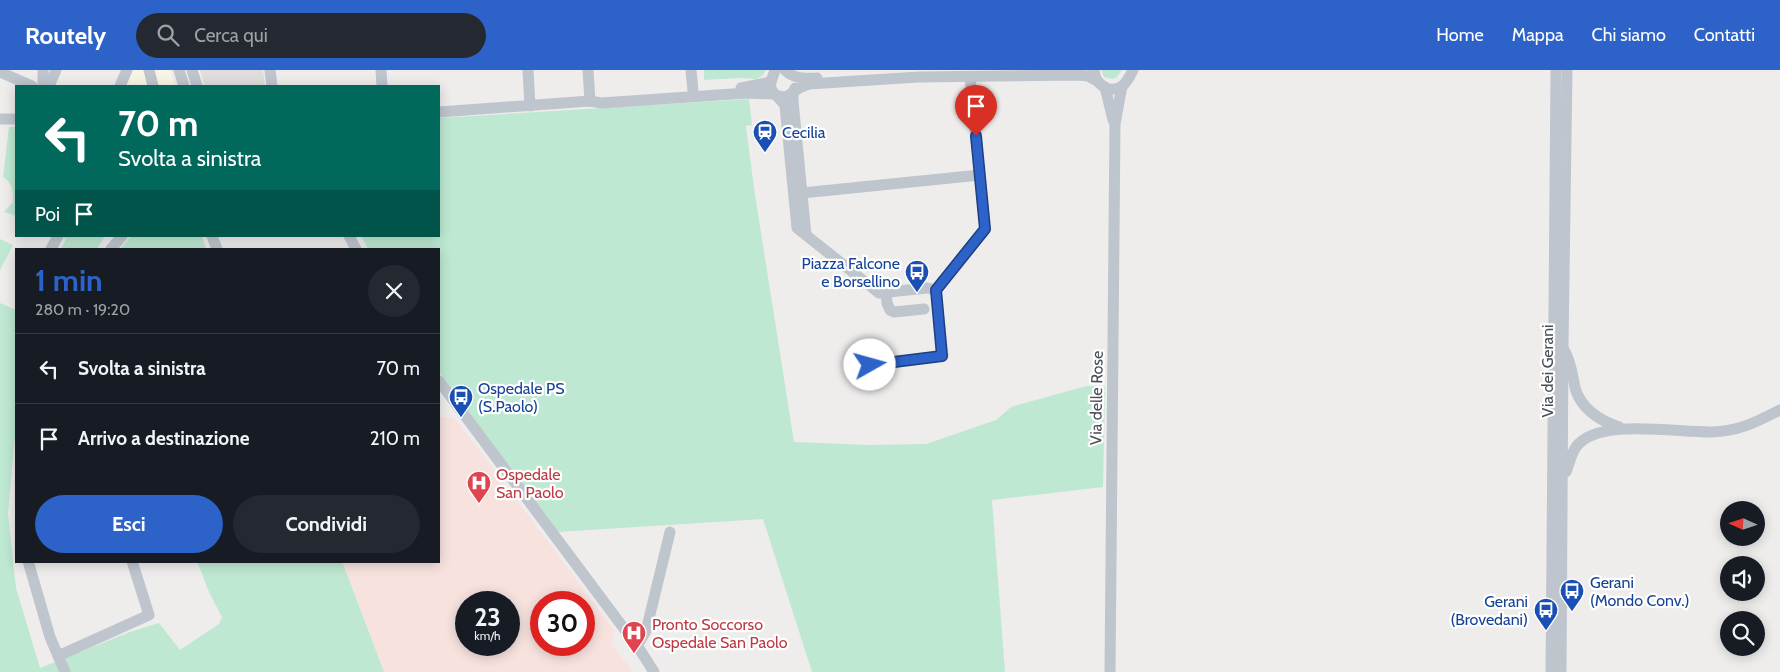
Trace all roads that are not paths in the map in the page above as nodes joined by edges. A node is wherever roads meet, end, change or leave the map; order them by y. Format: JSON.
{"nodes":[{"id":1,"x":43,"y":70,"type":"edge"},
{"id":2,"x":56,"y":70,"type":"edge"},
{"id":3,"x":127,"y":70,"type":"edge"},
{"id":4,"x":148,"y":70,"type":"edge"},
{"id":5,"x":179,"y":70,"type":"edge"},
{"id":6,"x":192,"y":70,"type":"edge"},
{"id":7,"x":270,"y":70,"type":"edge"},
{"id":8,"x":381,"y":70,"type":"edge"},
{"id":9,"x":528,"y":70,"type":"edge"},
{"id":10,"x":588,"y":70,"type":"edge"},
{"id":11,"x":692,"y":70,"type":"edge"},
{"id":12,"x":1133,"y":70,"type":"edge"},
{"id":13,"x":1556,"y":70,"type":"edge"},
{"id":14,"x":1567,"y":70,"type":"edge"},
{"id":15,"x":0,"y":72,"type":"edge"},
{"id":16,"x":852,"y":72,"type":"edge"},
{"id":17,"x":788,"y":73,"type":"edge"},
{"id":18,"x":967,"y":73,"type":"edge"},
{"id":19,"x":773,"y":77,"type":"edge"},
{"id":20,"x":1099,"y":80,"type":"edge"},
{"id":21,"x":30,"y":85,"type":"edge"},
{"id":22,"x":43,"y":85,"type":"edge"},
{"id":23,"x":49,"y":85,"type":"edge"},
{"id":24,"x":120,"y":85,"type":"edge"},
{"id":25,"x":153,"y":85,"type":"edge"},
{"id":26,"x":184,"y":85,"type":"edge"},
{"id":27,"x":197,"y":85,"type":"edge"},
{"id":28,"x":272,"y":85,"type":"edge"},
{"id":29,"x":382,"y":85,"type":"edge"},
{"id":30,"x":1122,"y":86,"type":"junction"},
{"id":31,"x":693,"y":91,"type":"junction"},
{"id":32,"x":793,"y":93,"type":"junction"},
{"id":33,"x":776,"y":95,"type":"junction"},
{"id":34,"x":590,"y":101,"type":"junction"},
{"id":35,"x":530,"y":106,"type":"junction"},
{"id":36,"x":440,"y":112,"type":"edge"},
{"id":37,"x":0,"y":119,"type":"edge"},
{"id":38,"x":15,"y":119,"type":"edge"},
{"id":39,"x":1114,"y":124,"type":"junction"},
{"id":40,"x":980,"y":175,"type":"junction"},
{"id":41,"x":802,"y":193,"type":"junction"},
{"id":42,"x":806,"y":235,"type":"junction"},
{"id":43,"x":121,"y":237,"type":"edge"},
{"id":44,"x":112,"y":248,"type":"edge"},
{"id":45,"x":936,"y":290,"type":"junction"},
{"id":46,"x":886,"y":292,"type":"junction"},
{"id":47,"x":924,"y":309,"type":"dead end"},
{"id":48,"x":1563,"y":346,"type":"junction"},
{"id":49,"x":859,"y":366,"type":"dead end"},
{"id":50,"x":440,"y":383,"type":"edge"},
{"id":51,"x":1780,"y":410,"type":"edge"},
{"id":52,"x":1628,"y":429,"type":"junction"},
{"id":53,"x":1563,"y":479,"type":"junction"},
{"id":54,"x":670,"y":532,"type":"dead end"},
{"id":55,"x":29,"y":563,"type":"edge"},
{"id":56,"x":133,"y":563,"type":"edge"},
{"id":57,"x":637,"y":646,"type":"junction"},
{"id":58,"x":58,"y":656,"type":"junction"},
{"id":59,"x":65,"y":672,"type":"edge"},
{"id":60,"x":654,"y":672,"type":"edge"},
{"id":61,"x":1110,"y":672,"type":"edge"},
{"id":62,"x":1551,"y":672,"type":"edge"},
{"id":63,"x":1561,"y":672,"type":"edge"}],
"edges":[{"from":1,"to":22,"type":"street"},
{"from":2,"to":23,"type":"street"},
{"from":3,"to":24,"type":"street"},
{"from":4,"to":25,"type":"street"},
{"from":5,"to":26,"type":"street"},
{"from":6,"to":27,"type":"street"},
{"from":7,"to":28,"type":"street"},
{"from":8,"to":29,"type":"street"},
{"from":9,"to":35,"type":"street"},
{"from":10,"to":34,"type":"street"},
{"from":11,"to":31,"type":"street"},
{"from":12,"to":30,"type":"street"},
{"from":13,"to":62,"type":"street","name":"Via dei Gerani"},
{"from":14,"to":48,"type":"street","name":"Via dei Gerani"},
{"from":15,"to":21,"type":"street"},
{"from":16,"to":17,"type":"street"},
{"from":16,"to":18,"type":"street"},
{"from":17,"to":19,"type":"street"},
{"from":17,"to":32,"type":"street"},
{"from":18,"to":20,"type":"street"},
{"from":18,"to":32,"type":"street"},
{"from":18,"to":40,"type":"street"},
{"from":19,"to":31,"type":"street"},
{"from":19,"to":33,"type":"street"},
{"from":20,"to":30,"type":"street"},
{"from":20,"to":39,"type":"street","name":"Via delle Rose"},
{"from":30,"to":39,"type":"street","name":"Via delle Rose"},
{"from":31,"to":34,"type":"street"},
{"from":32,"to":33,"type":"street"},
{"from":32,"to":41,"type":"street"},
{"from":33,"to":34,"type":"street"},
{"from":33,"to":42,"type":"street"},
{"from":34,"to":35,"type":"street"},
{"from":35,"to":36,"type":"street"},
{"from":37,"to":38,"type":"street"},
{"from":39,"to":61,"type":"street","name":"Via delle Rose"},
{"from":40,"to":41,"type":"street"},
{"from":40,"to":45,"type":"street"},
{"from":41,"to":42,"type":"street"},
{"from":42,"to":46,"type":"street"},
{"from":43,"to":44,"type":"street"},
{"from":45,"to":46,"type":"street"},
{"from":45,"to":49,"type":"street"},
{"from":46,"to":47,"type":"street"},
{"from":48,"to":52,"type":"street"},
{"from":48,"to":53,"type":"street","name":"Via dei Gerani"},
{"from":50,"to":57,"type":"street"},
{"from":51,"to":52,"type":"street"},
{"from":52,"to":53,"type":"street"},
{"from":53,"to":63,"type":"street","name":"Via dei Gerani"},
{"from":54,"to":57,"type":"street"},
{"from":55,"to":58,"type":"street"},
{"from":56,"to":58,"type":"street"},
{"from":57,"to":60,"type":"street"},
{"from":58,"to":59,"type":"street"}]}
